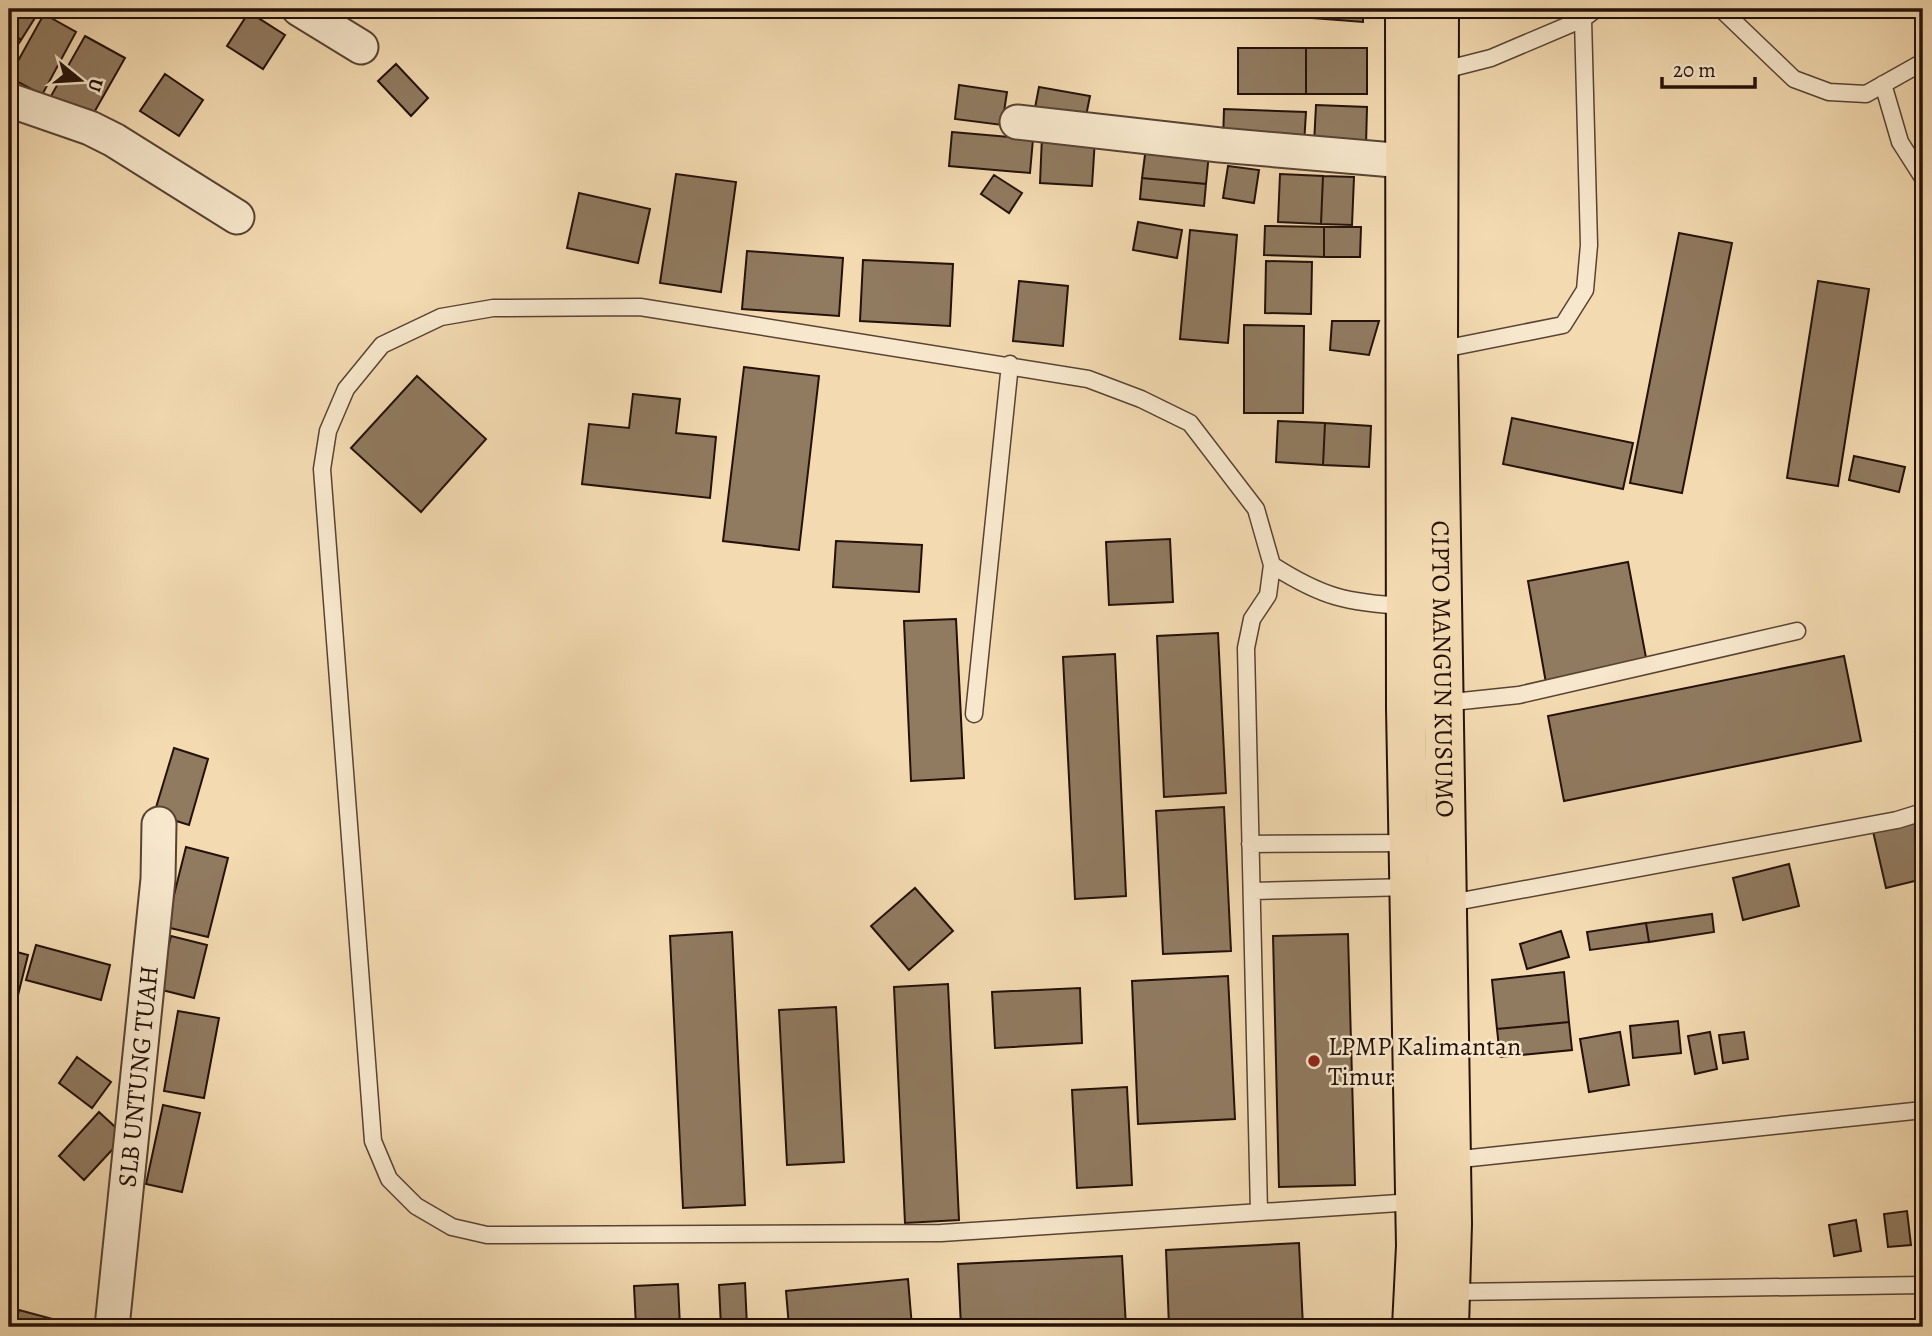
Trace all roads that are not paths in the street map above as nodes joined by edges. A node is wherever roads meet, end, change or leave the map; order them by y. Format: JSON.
{"nodes":[{"id":1,"x":299,"y":9,"type":"edge"},
{"id":2,"x":1405,"y":9,"type":"edge"},
{"id":3,"x":1440,"y":9,"type":"edge"},
{"id":4,"x":1721,"y":9,"type":"edge"},
{"id":5,"x":1590,"y":14,"type":"edge"},
{"id":6,"x":362,"y":47,"type":"dead end"},
{"id":7,"x":1923,"y":62,"type":"edge"},
{"id":8,"x":1422,"y":77,"type":"junction"},
{"id":9,"x":1883,"y":84,"type":"junction"},
{"id":10,"x":9,"y":100,"type":"edge"},
{"id":11,"x":1017,"y":122,"type":"dead end"},
{"id":12,"x":1405,"y":161,"type":"junction"},
{"id":13,"x":1923,"y":178,"type":"edge"},
{"id":14,"x":236,"y":217,"type":"dead end"},
{"id":15,"x":1438,"y":350,"type":"junction"},
{"id":16,"x":1010,"y":364,"type":"junction"},
{"id":17,"x":1423,"y":473,"type":"junction"},
{"id":18,"x":1272,"y":565,"type":"junction"},
{"id":19,"x":1406,"y":606,"type":"junction"},
{"id":20,"x":1797,"y":631,"type":"dead end"},
{"id":21,"x":1442,"y":703,"type":"junction"},
{"id":22,"x":974,"y":714,"type":"dead end"},
{"id":23,"x":1923,"y":812,"type":"edge"},
{"id":24,"x":159,"y":824,"type":"dead end"},
{"id":25,"x":1409,"y":843,"type":"junction"},
{"id":26,"x":1250,"y":844,"type":"junction"},
{"id":27,"x":1410,"y":887,"type":"junction"},
{"id":28,"x":1254,"y":891,"type":"junction"},
{"id":29,"x":1445,"y":904,"type":"junction"},
{"id":30,"x":1923,"y":1110,"type":"edge"},
{"id":31,"x":1449,"y":1160,"type":"junction"},
{"id":32,"x":1414,"y":1202,"type":"junction"},
{"id":33,"x":1259,"y":1212,"type":"junction"},
{"id":34,"x":1923,"y":1285,"type":"edge"},
{"id":35,"x":1450,"y":1309,"type":"edge"},
{"id":36,"x":112,"y":1327,"type":"edge"},
{"id":37,"x":1412,"y":1327,"type":"edge"}],
"edges":[{"from":1,"to":6,"type":"street"},
{"from":2,"to":8,"type":"highway","name":"CIPTO MANGUN KUSUMO"},
{"from":3,"to":8,"type":"highway","name":"CIPTO MANGUN KUSUMO"},
{"from":4,"to":9,"type":"lane"},
{"from":5,"to":8,"type":"lane"},
{"from":5,"to":15,"type":"lane"},
{"from":7,"to":9,"type":"lane"},
{"from":8,"to":12,"type":"highway","name":"CIPTO MANGUN KUSUMO"},
{"from":8,"to":15,"type":"highway","name":"CIPTO MANGUN KUSUMO"},
{"from":9,"to":13,"type":"lane"},
{"from":10,"to":14,"type":"street"},
{"from":11,"to":12,"type":"street"},
{"from":12,"to":17,"type":"highway","name":"CIPTO MANGUN KUSUMO"},
{"from":15,"to":17,"type":"highway","name":"CIPTO MANGUN KUSUMO"},
{"from":16,"to":18,"type":"lane"},
{"from":16,"to":22,"type":"lane"},
{"from":16,"to":33,"type":"lane"},
{"from":17,"to":19,"type":"highway","name":"CIPTO MANGUN KUSUMO"},
{"from":17,"to":21,"type":"highway","name":"CIPTO MANGUN KUSUMO"},
{"from":18,"to":19,"type":"lane"},
{"from":18,"to":26,"type":"lane"},
{"from":19,"to":25,"type":"highway","name":"CIPTO MANGUN KUSUMO"},
{"from":20,"to":21,"type":"lane"},
{"from":21,"to":29,"type":"highway","name":"CIPTO MANGUN KUSUMO"},
{"from":23,"to":29,"type":"lane"},
{"from":24,"to":36,"type":"street","name":"SLB UNTUNG TUAH"},
{"from":25,"to":26,"type":"lane"},
{"from":25,"to":27,"type":"highway","name":"CIPTO MANGUN KUSUMO"},
{"from":26,"to":28,"type":"lane"},
{"from":27,"to":28,"type":"lane"},
{"from":27,"to":32,"type":"highway","name":"CIPTO MANGUN KUSUMO"},
{"from":28,"to":33,"type":"lane"},
{"from":29,"to":31,"type":"highway","name":"CIPTO MANGUN KUSUMO"},
{"from":30,"to":31,"type":"lane"},
{"from":31,"to":35,"type":"highway","name":"CIPTO MANGUN KUSUMO"},
{"from":32,"to":33,"type":"lane"},
{"from":32,"to":37,"type":"highway","name":"CIPTO MANGUN KUSUMO"},
{"from":34,"to":35,"type":"lane"}]}
